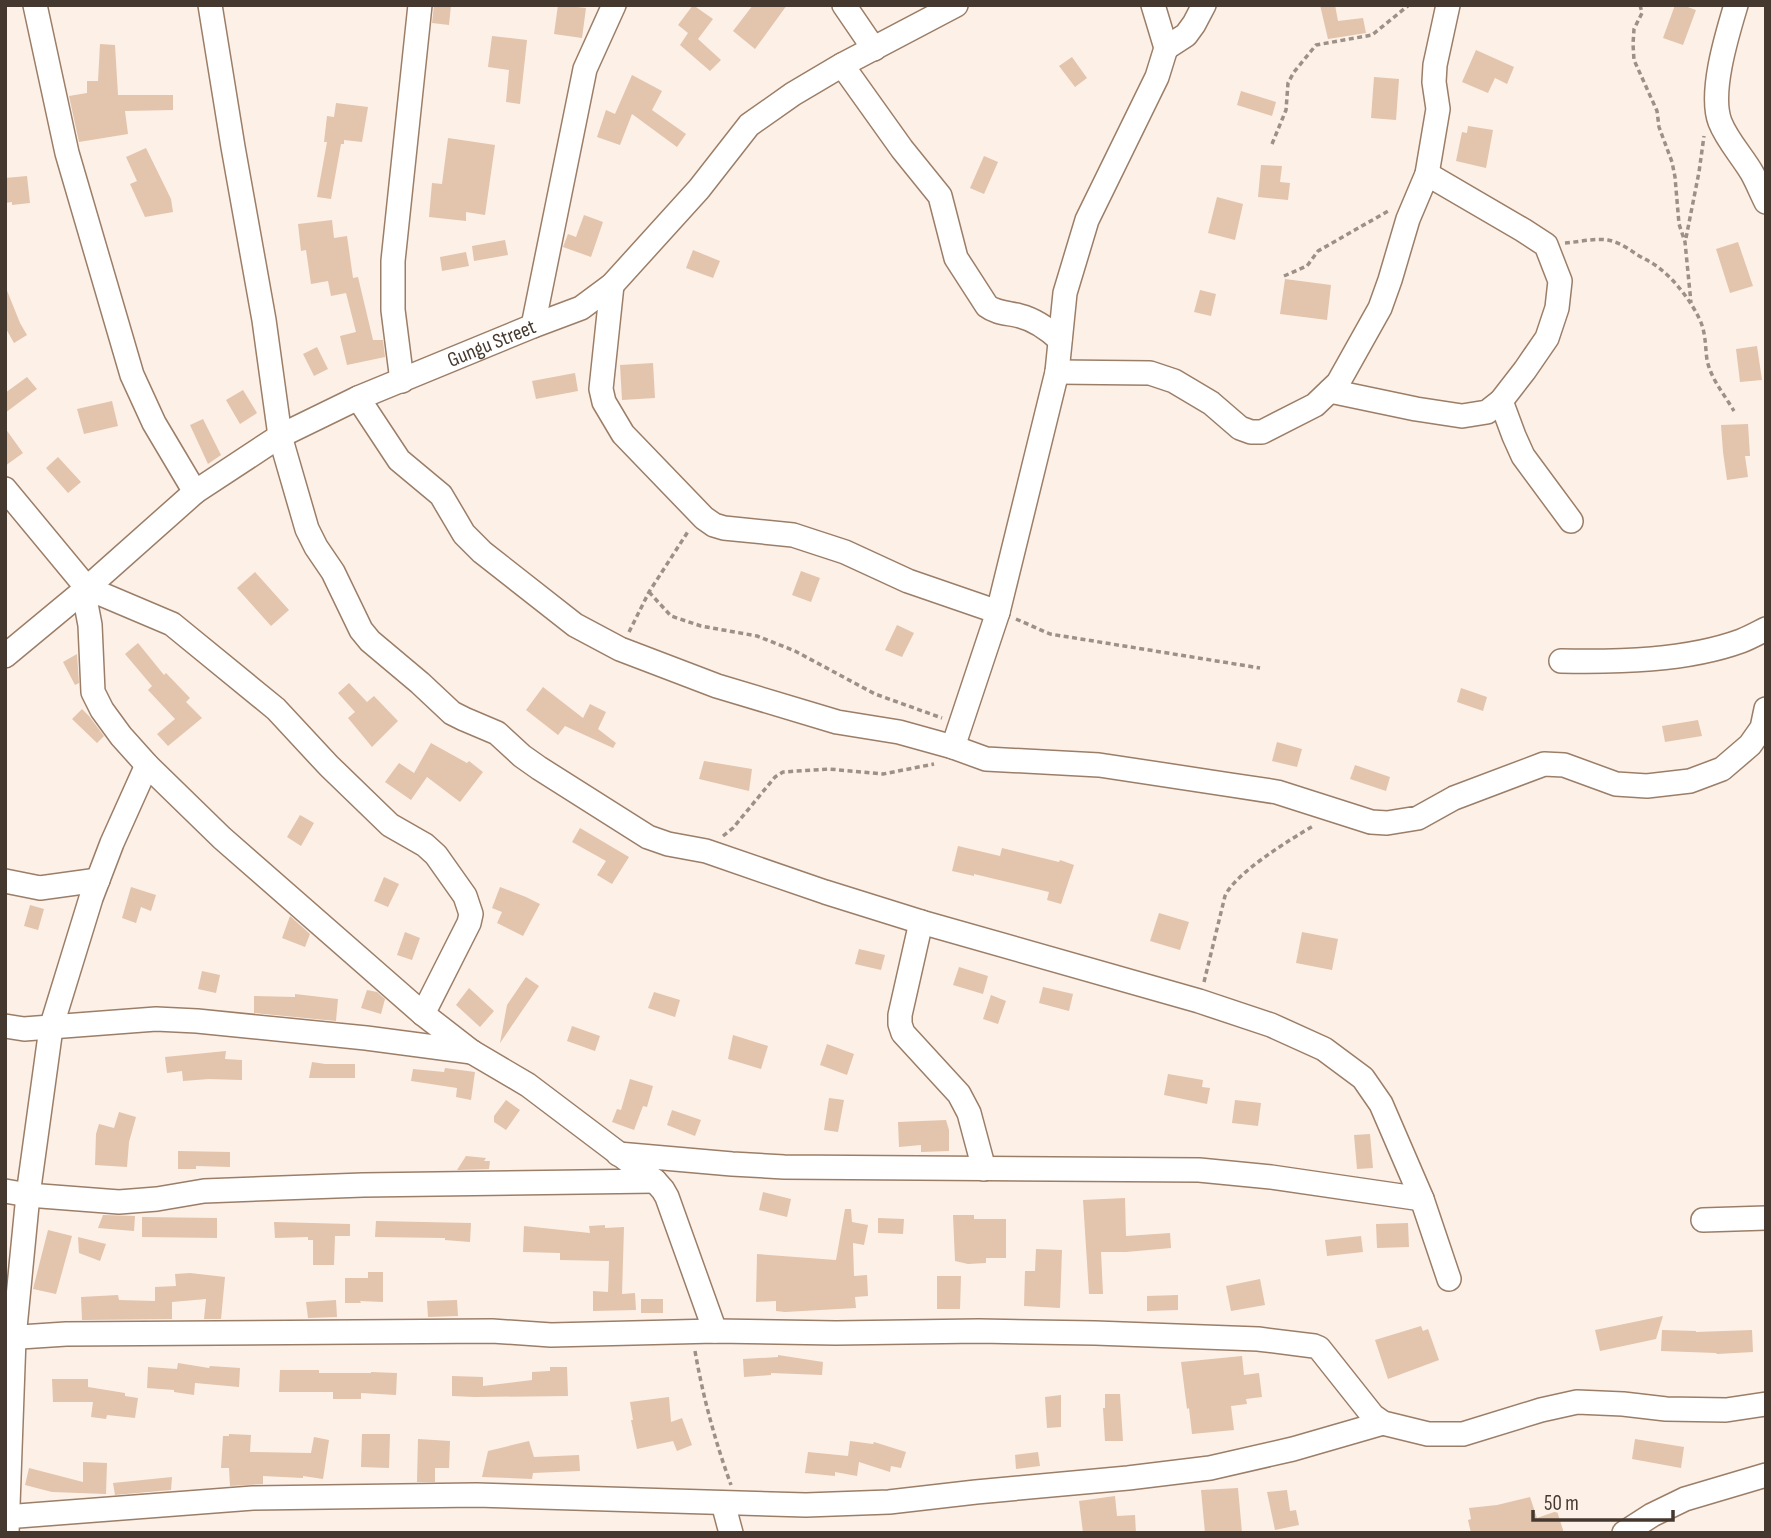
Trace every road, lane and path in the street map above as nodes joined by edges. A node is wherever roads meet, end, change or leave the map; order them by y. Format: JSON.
{"nodes":[{"id":1,"x":35,"y":5,"type":"edge"},
{"id":2,"x":210,"y":5,"type":"edge"},
{"id":3,"x":420,"y":5,"type":"edge"},
{"id":4,"x":614,"y":5,"type":"edge"},
{"id":5,"x":844,"y":5,"type":"edge"},
{"id":6,"x":956,"y":5,"type":"edge"},
{"id":7,"x":1153,"y":5,"type":"edge"},
{"id":8,"x":1204,"y":5,"type":"edge"},
{"id":9,"x":1409,"y":5,"type":"edge"},
{"id":10,"x":1448,"y":5,"type":"edge"},
{"id":11,"x":1640,"y":5,"type":"edge"},
{"id":12,"x":1736,"y":5,"type":"edge"},
{"id":13,"x":1166,"y":48,"type":"junction"},
{"id":14,"x":874,"y":49,"type":"junction"},
{"id":15,"x":842,"y":65,"type":"junction"},
{"id":16,"x":1716,"y":108,"type":"junction"},
{"id":17,"x":1272,"y":144,"type":"dead end"},
{"id":18,"x":1427,"y":174,"type":"junction"},
{"id":19,"x":1766,"y":202,"type":"edge"},
{"id":20,"x":1392,"y":209,"type":"dead end"},
{"id":21,"x":1685,"y":242,"type":"junction"},
{"id":22,"x":1546,"y":246,"type":"junction"},
{"id":23,"x":1284,"y":276,"type":"dead end"},
{"id":24,"x":612,"y":285,"type":"junction"},
{"id":25,"x":1691,"y":303,"type":"junction"},
{"id":26,"x":533,"y":326,"type":"junction"},
{"id":27,"x":1060,"y":340,"type":"junction"},
{"id":28,"x":1057,"y":372,"type":"junction"},
{"id":29,"x":402,"y":381,"type":"junction"},
{"id":30,"x":1330,"y":391,"type":"junction"},
{"id":31,"x":358,"y":398,"type":"junction"},
{"id":32,"x":1501,"y":401,"type":"junction"},
{"id":33,"x":1734,"y":411,"type":"dead end"},
{"id":34,"x":280,"y":436,"type":"junction"},
{"id":35,"x":5,"y":489,"type":"edge"},
{"id":36,"x":195,"y":492,"type":"junction"},
{"id":37,"x":699,"y":513,"type":"junction"},
{"id":38,"x":1571,"y":521,"type":"dead end"},
{"id":39,"x":87,"y":588,"type":"junction"},
{"id":40,"x":649,"y":592,"type":"junction"},
{"id":41,"x":998,"y":612,"type":"junction"},
{"id":42,"x":1766,"y":629,"type":"edge"},
{"id":43,"x":620,"y":649,"type":"junction"},
{"id":44,"x":5,"y":656,"type":"edge"},
{"id":45,"x":1561,"y":661,"type":"dead end"},
{"id":46,"x":1260,"y":668,"type":"dead end"},
{"id":47,"x":1766,"y":709,"type":"edge"},
{"id":48,"x":1761,"y":744,"type":"edge"},
{"id":49,"x":952,"y":745,"type":"junction"},
{"id":50,"x":147,"y":765,"type":"junction"},
{"id":51,"x":1336,"y":812,"type":"junction"},
{"id":52,"x":718,"y":836,"type":"dead end"},
{"id":53,"x":98,"y":880,"type":"junction"},
{"id":54,"x":5,"y":881,"type":"edge"},
{"id":55,"x":921,"y":922,"type":"junction"},
{"id":56,"x":1199,"y":1001,"type":"junction"},
{"id":57,"x":423,"y":1014,"type":"junction"},
{"id":58,"x":5,"y":1026,"type":"edge"},
{"id":59,"x":51,"y":1028,"type":"junction"},
{"id":60,"x":472,"y":1052,"type":"junction"},
{"id":61,"x":618,"y":1153,"type":"junction"},
{"id":62,"x":984,"y":1169,"type":"junction"},
{"id":63,"x":655,"y":1181,"type":"junction"},
{"id":64,"x":5,"y":1191,"type":"edge"},
{"id":65,"x":28,"y":1195,"type":"junction"},
{"id":66,"x":1422,"y":1199,"type":"junction"},
{"id":67,"x":1766,"y":1218,"type":"edge"},
{"id":68,"x":1703,"y":1220,"type":"dead end"},
{"id":69,"x":1449,"y":1279,"type":"dead end"},
{"id":70,"x":692,"y":1331,"type":"junction"},
{"id":71,"x":715,"y":1331,"type":"junction"},
{"id":72,"x":10,"y":1338,"type":"edge"},
{"id":73,"x":1766,"y":1404,"type":"edge"},
{"id":74,"x":1383,"y":1423,"type":"junction"},
{"id":75,"x":1766,"y":1475,"type":"edge"},
{"id":76,"x":730,"y":1503,"type":"junction"},
{"id":77,"x":6,"y":1522,"type":"edge"},
{"id":78,"x":731,"y":1533,"type":"edge"},
{"id":79,"x":1624,"y":1533,"type":"edge"}],
"edges":[{"from":1,"to":36,"type":"street"},
{"from":2,"to":34,"type":"street"},
{"from":3,"to":29,"type":"street"},
{"from":4,"to":26,"type":"street"},
{"from":5,"to":14,"type":"street"},
{"from":6,"to":14,"type":"street","name":"Gungu Street"},
{"from":7,"to":13,"type":"street"},
{"from":8,"to":13,"type":"street"},
{"from":9,"to":17,"type":"path"},
{"from":10,"to":18,"type":"street"},
{"from":11,"to":21,"type":"path"},
{"from":12,"to":16,"type":"street"},
{"from":13,"to":27,"type":"street"},
{"from":14,"to":15,"type":"street","name":"Gungu Street"},
{"from":15,"to":24,"type":"street","name":"Gungu Street"},
{"from":15,"to":27,"type":"street"},
{"from":16,"to":19,"type":"street"},
{"from":16,"to":21,"type":"path"},
{"from":18,"to":22,"type":"street"},
{"from":18,"to":30,"type":"street"},
{"from":20,"to":23,"type":"path"},
{"from":21,"to":25,"type":"path"},
{"from":22,"to":25,"type":"path"},
{"from":22,"to":32,"type":"street"},
{"from":24,"to":26,"type":"street","name":"Gungu Street"},
{"from":24,"to":37,"type":"street"},
{"from":25,"to":33,"type":"path"},
{"from":26,"to":29,"type":"street","name":"Gungu Street"},
{"from":27,"to":28,"type":"street"},
{"from":28,"to":30,"type":"street"},
{"from":28,"to":41,"type":"street"},
{"from":29,"to":31,"type":"street","name":"Gungu Street"},
{"from":30,"to":32,"type":"street"},
{"from":31,"to":34,"type":"street","name":"Gungu Street"},
{"from":31,"to":43,"type":"street"},
{"from":32,"to":38,"type":"street"},
{"from":34,"to":36,"type":"street","name":"Gungu Street"},
{"from":34,"to":55,"type":"street"},
{"from":35,"to":39,"type":"street"},
{"from":36,"to":39,"type":"street","name":"Gungu Street"},
{"from":37,"to":40,"type":"path"},
{"from":37,"to":41,"type":"street"},
{"from":39,"to":44,"type":"street","name":"Gungu Street"},
{"from":39,"to":50,"type":"street"},
{"from":39,"to":57,"type":"street"},
{"from":40,"to":43,"type":"path"},
{"from":40,"to":49,"type":"path"},
{"from":41,"to":46,"type":"path"},
{"from":41,"to":49,"type":"street"},
{"from":42,"to":45,"type":"street"},
{"from":43,"to":49,"type":"street"},
{"from":47,"to":48,"type":"street"},
{"from":48,"to":51,"type":"street"},
{"from":49,"to":51,"type":"street"},
{"from":49,"to":52,"type":"path"},
{"from":50,"to":53,"type":"street"},
{"from":50,"to":57,"type":"street"},
{"from":51,"to":56,"type":"path"},
{"from":53,"to":54,"type":"street"},
{"from":53,"to":59,"type":"street"},
{"from":55,"to":56,"type":"street"},
{"from":55,"to":62,"type":"street"},
{"from":56,"to":66,"type":"street"},
{"from":57,"to":60,"type":"street"},
{"from":58,"to":59,"type":"street"},
{"from":59,"to":60,"type":"street"},
{"from":59,"to":65,"type":"street"},
{"from":60,"to":61,"type":"street"},
{"from":61,"to":62,"type":"street"},
{"from":61,"to":63,"type":"street"},
{"from":62,"to":66,"type":"street"},
{"from":63,"to":65,"type":"street"},
{"from":63,"to":71,"type":"street"},
{"from":64,"to":65,"type":"street"},
{"from":65,"to":72,"type":"street"},
{"from":66,"to":69,"type":"street"},
{"from":67,"to":68,"type":"street"},
{"from":70,"to":71,"type":"street"},
{"from":70,"to":72,"type":"street"},
{"from":70,"to":76,"type":"path"},
{"from":71,"to":74,"type":"street"},
{"from":72,"to":77,"type":"street"},
{"from":73,"to":74,"type":"street"},
{"from":74,"to":76,"type":"street"},
{"from":75,"to":79,"type":"street"},
{"from":76,"to":77,"type":"street"},
{"from":76,"to":78,"type":"street"}]}
